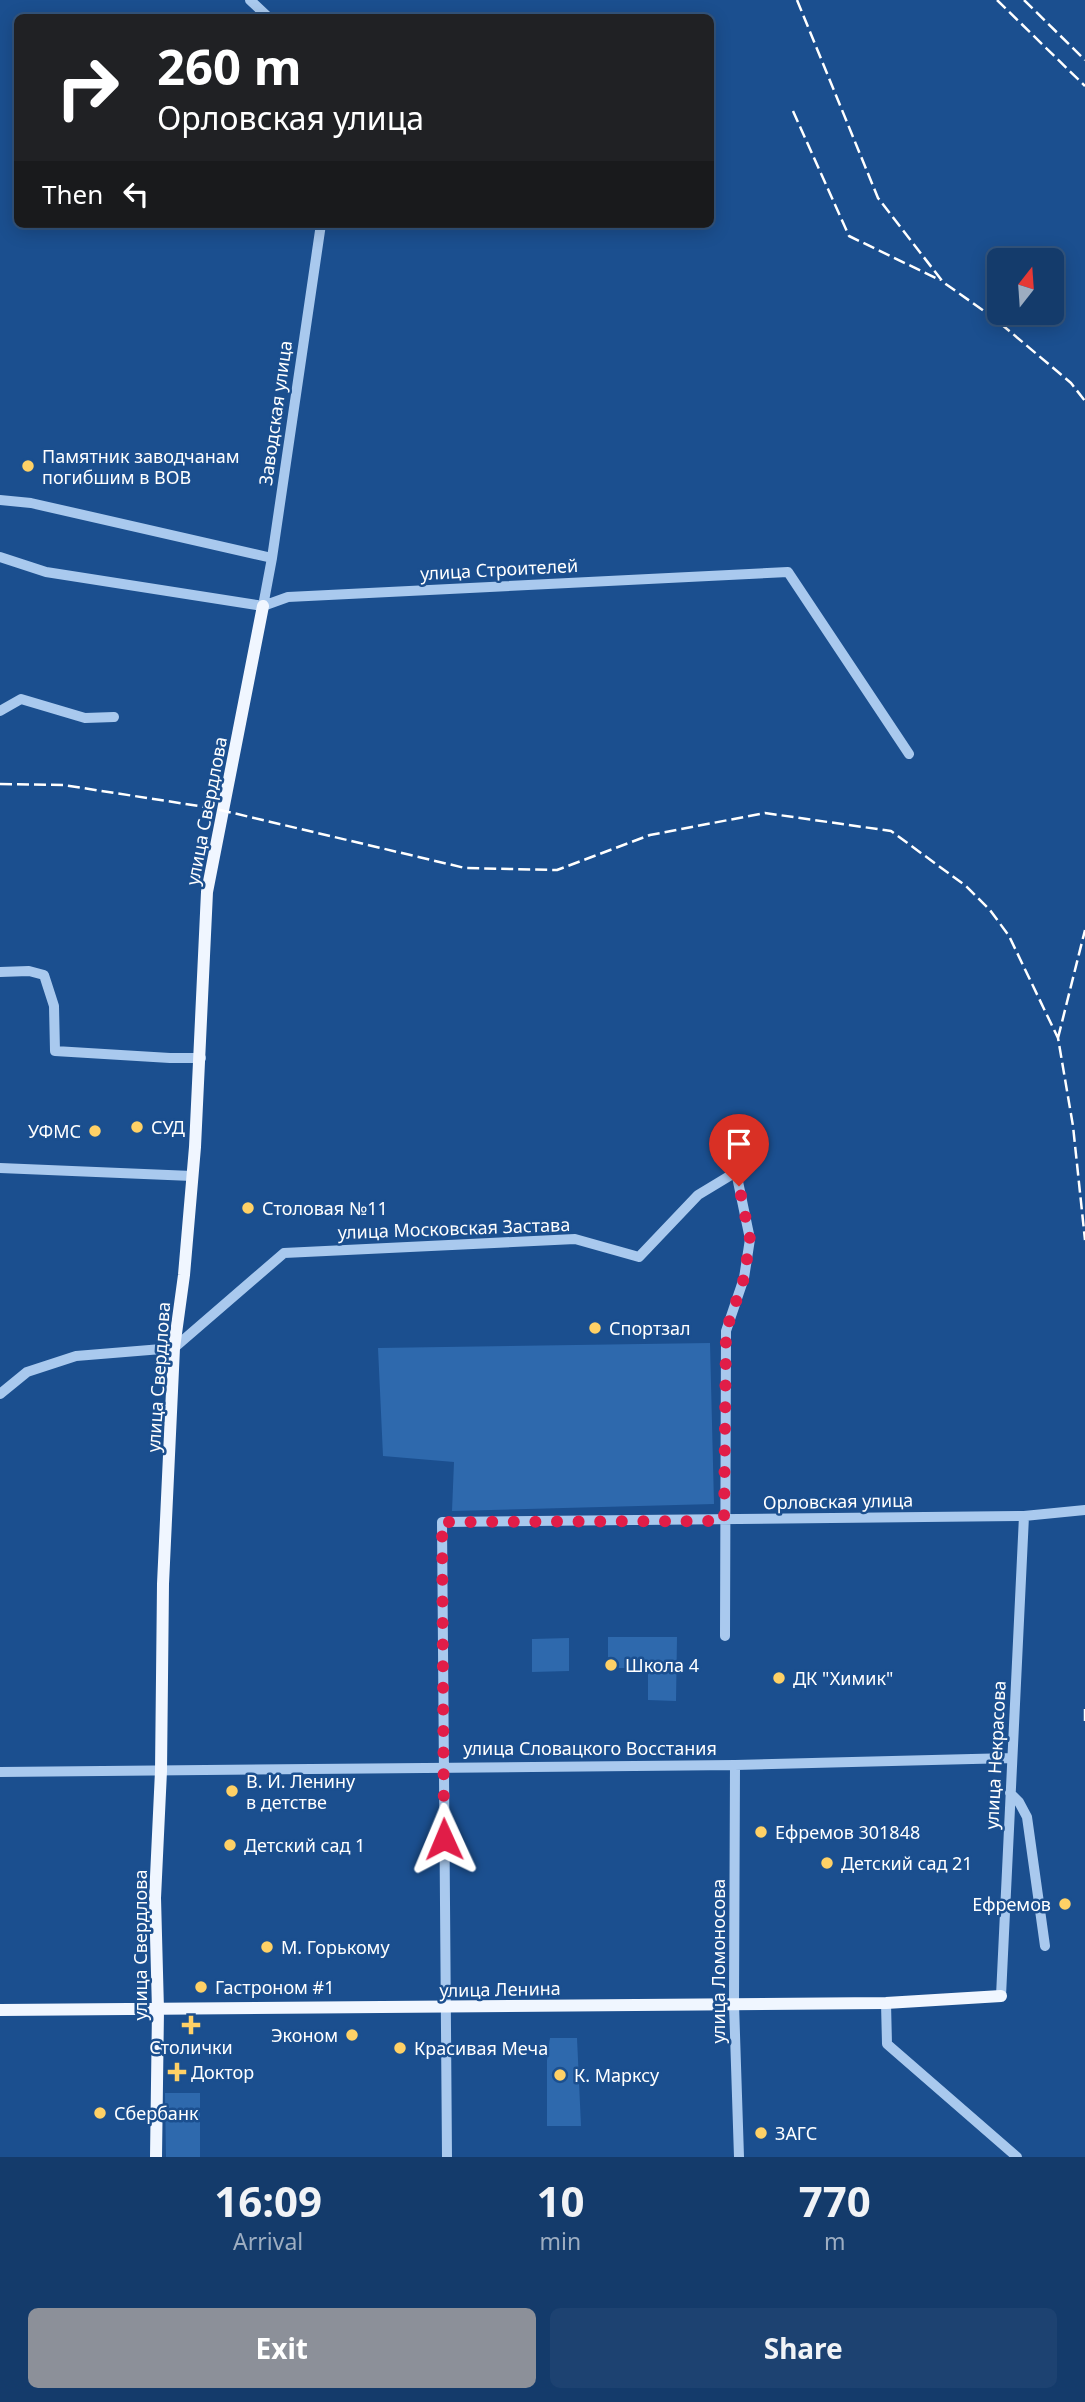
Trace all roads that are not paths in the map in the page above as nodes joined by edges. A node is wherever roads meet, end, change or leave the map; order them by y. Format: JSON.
{"nodes":[{"id":1,"x":250,"y":0,"type":"edge"},
{"id":2,"x":265,"y":14,"type":"edge"},
{"id":3,"x":320,"y":228,"type":"edge"},
{"id":4,"x":0,"y":500,"type":"edge"},
{"id":5,"x":0,"y":557,"type":"edge"},
{"id":6,"x":272,"y":558,"type":"junction"},
{"id":7,"x":263,"y":606,"type":"junction"},
{"id":8,"x":0,"y":711,"type":"edge"},
{"id":9,"x":114,"y":717,"type":"dead end"},
{"id":10,"x":909,"y":754,"type":"dead end"},
{"id":11,"x":0,"y":972,"type":"edge"},
{"id":12,"x":201,"y":1058,"type":"junction"},
{"id":13,"x":0,"y":1168,"type":"edge"},
{"id":14,"x":192,"y":1176,"type":"junction"},
{"id":15,"x":174,"y":1348,"type":"junction"},
{"id":16,"x":0,"y":1394,"type":"edge"},
{"id":17,"x":1085,"y":1510,"type":"edge"},
{"id":18,"x":1024,"y":1516,"type":"junction"},
{"id":19,"x":724,"y":1521,"type":"junction"},
{"id":20,"x":725,"y":1636,"type":"dead end"},
{"id":21,"x":1012,"y":1758,"type":"junction"},
{"id":22,"x":735,"y":1765,"type":"junction"},
{"id":23,"x":443,"y":1766,"type":"junction"},
{"id":24,"x":161,"y":1771,"type":"junction"},
{"id":25,"x":0,"y":1772,"type":"edge"},
{"id":26,"x":1010,"y":1793,"type":"junction"},
{"id":27,"x":1045,"y":1946,"type":"dead end"},
{"id":28,"x":1001,"y":1996,"type":"joint"},
{"id":29,"x":886,"y":2003,"type":"junction"},
{"id":30,"x":734,"y":2004,"type":"junction"},
{"id":31,"x":446,"y":2007,"type":"junction"},
{"id":32,"x":0,"y":2010,"type":"edge"},
{"id":33,"x":158,"y":2010,"type":"junction"},
{"id":34,"x":156,"y":2157,"type":"edge"},
{"id":35,"x":447,"y":2157,"type":"edge"},
{"id":36,"x":739,"y":2157,"type":"edge"},
{"id":37,"x":1017,"y":2157,"type":"edge"}],
"edges":[{"from":1,"to":2,"type":"street"},
{"from":3,"to":6,"type":"street","name":"Заводская улица"},
{"from":4,"to":6,"type":"street"},
{"from":5,"to":7,"type":"street","name":"улица Строителей"},
{"from":6,"to":7,"type":"street","name":"Заводская улица"},
{"from":7,"to":10,"type":"street","name":"улица Строителей"},
{"from":7,"to":12,"type":"main road","name":"улица Свердлова"},
{"from":8,"to":9,"type":"street"},
{"from":11,"to":12,"type":"street"},
{"from":12,"to":14,"type":"main road","name":"улица Свердлова"},
{"from":13,"to":14,"type":"street"},
{"from":14,"to":15,"type":"main road","name":"улица Свердлова"},
{"from":15,"to":16,"type":"street"},
{"from":15,"to":19,"type":"street","name":"улица Московская Застава"},
{"from":15,"to":24,"type":"main road","name":"улица Свердлова"},
{"from":17,"to":18,"type":"street","name":"Орловская улица"},
{"from":18,"to":19,"type":"street","name":"Орловская улица"},
{"from":18,"to":21,"type":"street","name":"улица Некрасова"},
{"from":19,"to":20,"type":"street"},
{"from":19,"to":23,"type":"street","name":"Орловская улица"},
{"from":21,"to":22,"type":"street","name":"улица Словацкого Восстания"},
{"from":21,"to":26,"type":"street","name":"улица Некрасова"},
{"from":22,"to":23,"type":"street","name":"улица Словацкого Восстания"},
{"from":22,"to":30,"type":"street","name":"улица Ломоносова"},
{"from":23,"to":24,"type":"street","name":"улица Словацкого Восстания"},
{"from":23,"to":31,"type":"street"},
{"from":24,"to":25,"type":"street","name":"улица Словацкого Восстания"},
{"from":24,"to":33,"type":"main road","name":"улица Свердлова"},
{"from":26,"to":27,"type":"street"},
{"from":26,"to":28,"type":"street","name":"улица Некрасова"},
{"from":28,"to":29,"type":"main road","name":"улица Ленина"},
{"from":29,"to":30,"type":"main road","name":"улица Ленина"},
{"from":29,"to":37,"type":"street"},
{"from":30,"to":31,"type":"main road","name":"улица Ленина"},
{"from":30,"to":36,"type":"street","name":"улица Ломоносова"},
{"from":31,"to":33,"type":"main road","name":"улица Ленина"},
{"from":31,"to":35,"type":"street"},
{"from":32,"to":33,"type":"main road","name":"улица Ленина"},
{"from":33,"to":34,"type":"main road","name":"улица Свердлова"}]}
